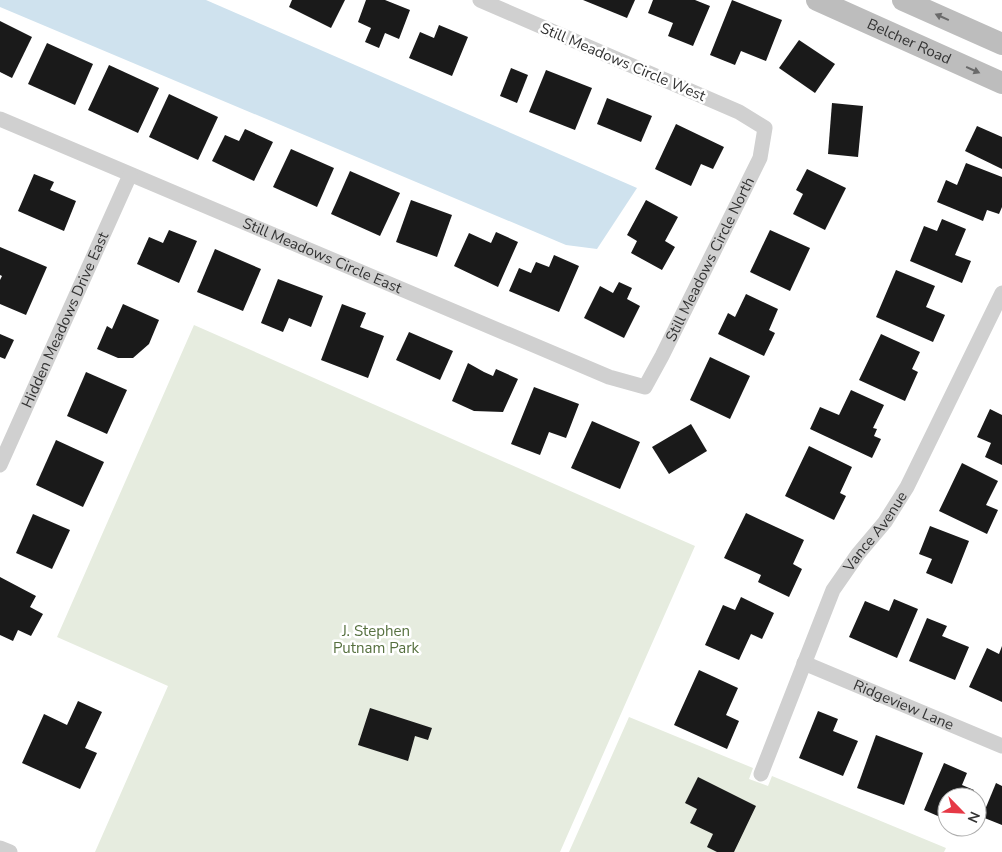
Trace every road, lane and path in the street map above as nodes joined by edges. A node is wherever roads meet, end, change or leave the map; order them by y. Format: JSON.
{"nodes":[{"id":1,"x":480,"y":0,"type":"edge"},
{"id":2,"x":817,"y":0,"type":"edge"},
{"id":3,"x":903,"y":0,"type":"edge"},
{"id":4,"x":1002,"y":44,"type":"edge"},
{"id":5,"x":1002,"y":83,"type":"edge"},
{"id":6,"x":0,"y":120,"type":"edge"},
{"id":7,"x":765,"y":128,"type":"joint"},
{"id":8,"x":130,"y":175,"type":"junction"},
{"id":9,"x":1002,"y":293,"type":"edge"},
{"id":10,"x":645,"y":387,"type":"joint"},
{"id":11,"x":0,"y":465,"type":"edge"},
{"id":12,"x":804,"y":663,"type":"junction"},
{"id":13,"x":1002,"y":746,"type":"edge"},
{"id":14,"x":762,"y":774,"type":"dead end"},
{"id":15,"x":0,"y":848,"type":"edge"},
{"id":16,"x":10,"y":852,"type":"edge"}],
"edges":[{"from":1,"to":7,"type":"street","name":"Still Meadows Circle West"},
{"from":2,"to":5,"type":"main road","name":"Belcher Road","one_way":true},
{"from":4,"to":3,"type":"main road","one_way":true},
{"from":6,"to":8,"type":"street","name":"Still Meadows Circle East"},
{"from":7,"to":10,"type":"street","name":"Still Meadows Circle North"},
{"from":8,"to":10,"type":"street","name":"Still Meadows Circle East"},
{"from":8,"to":11,"type":"street","name":"Hidden Meadows Drive East"},
{"from":9,"to":12,"type":"street","name":"Vance Avenue"},
{"from":12,"to":13,"type":"street","name":"Ridgeview Lane"},
{"from":12,"to":14,"type":"street","name":"Vance Avenue"},
{"from":15,"to":16,"type":"street"}]}
